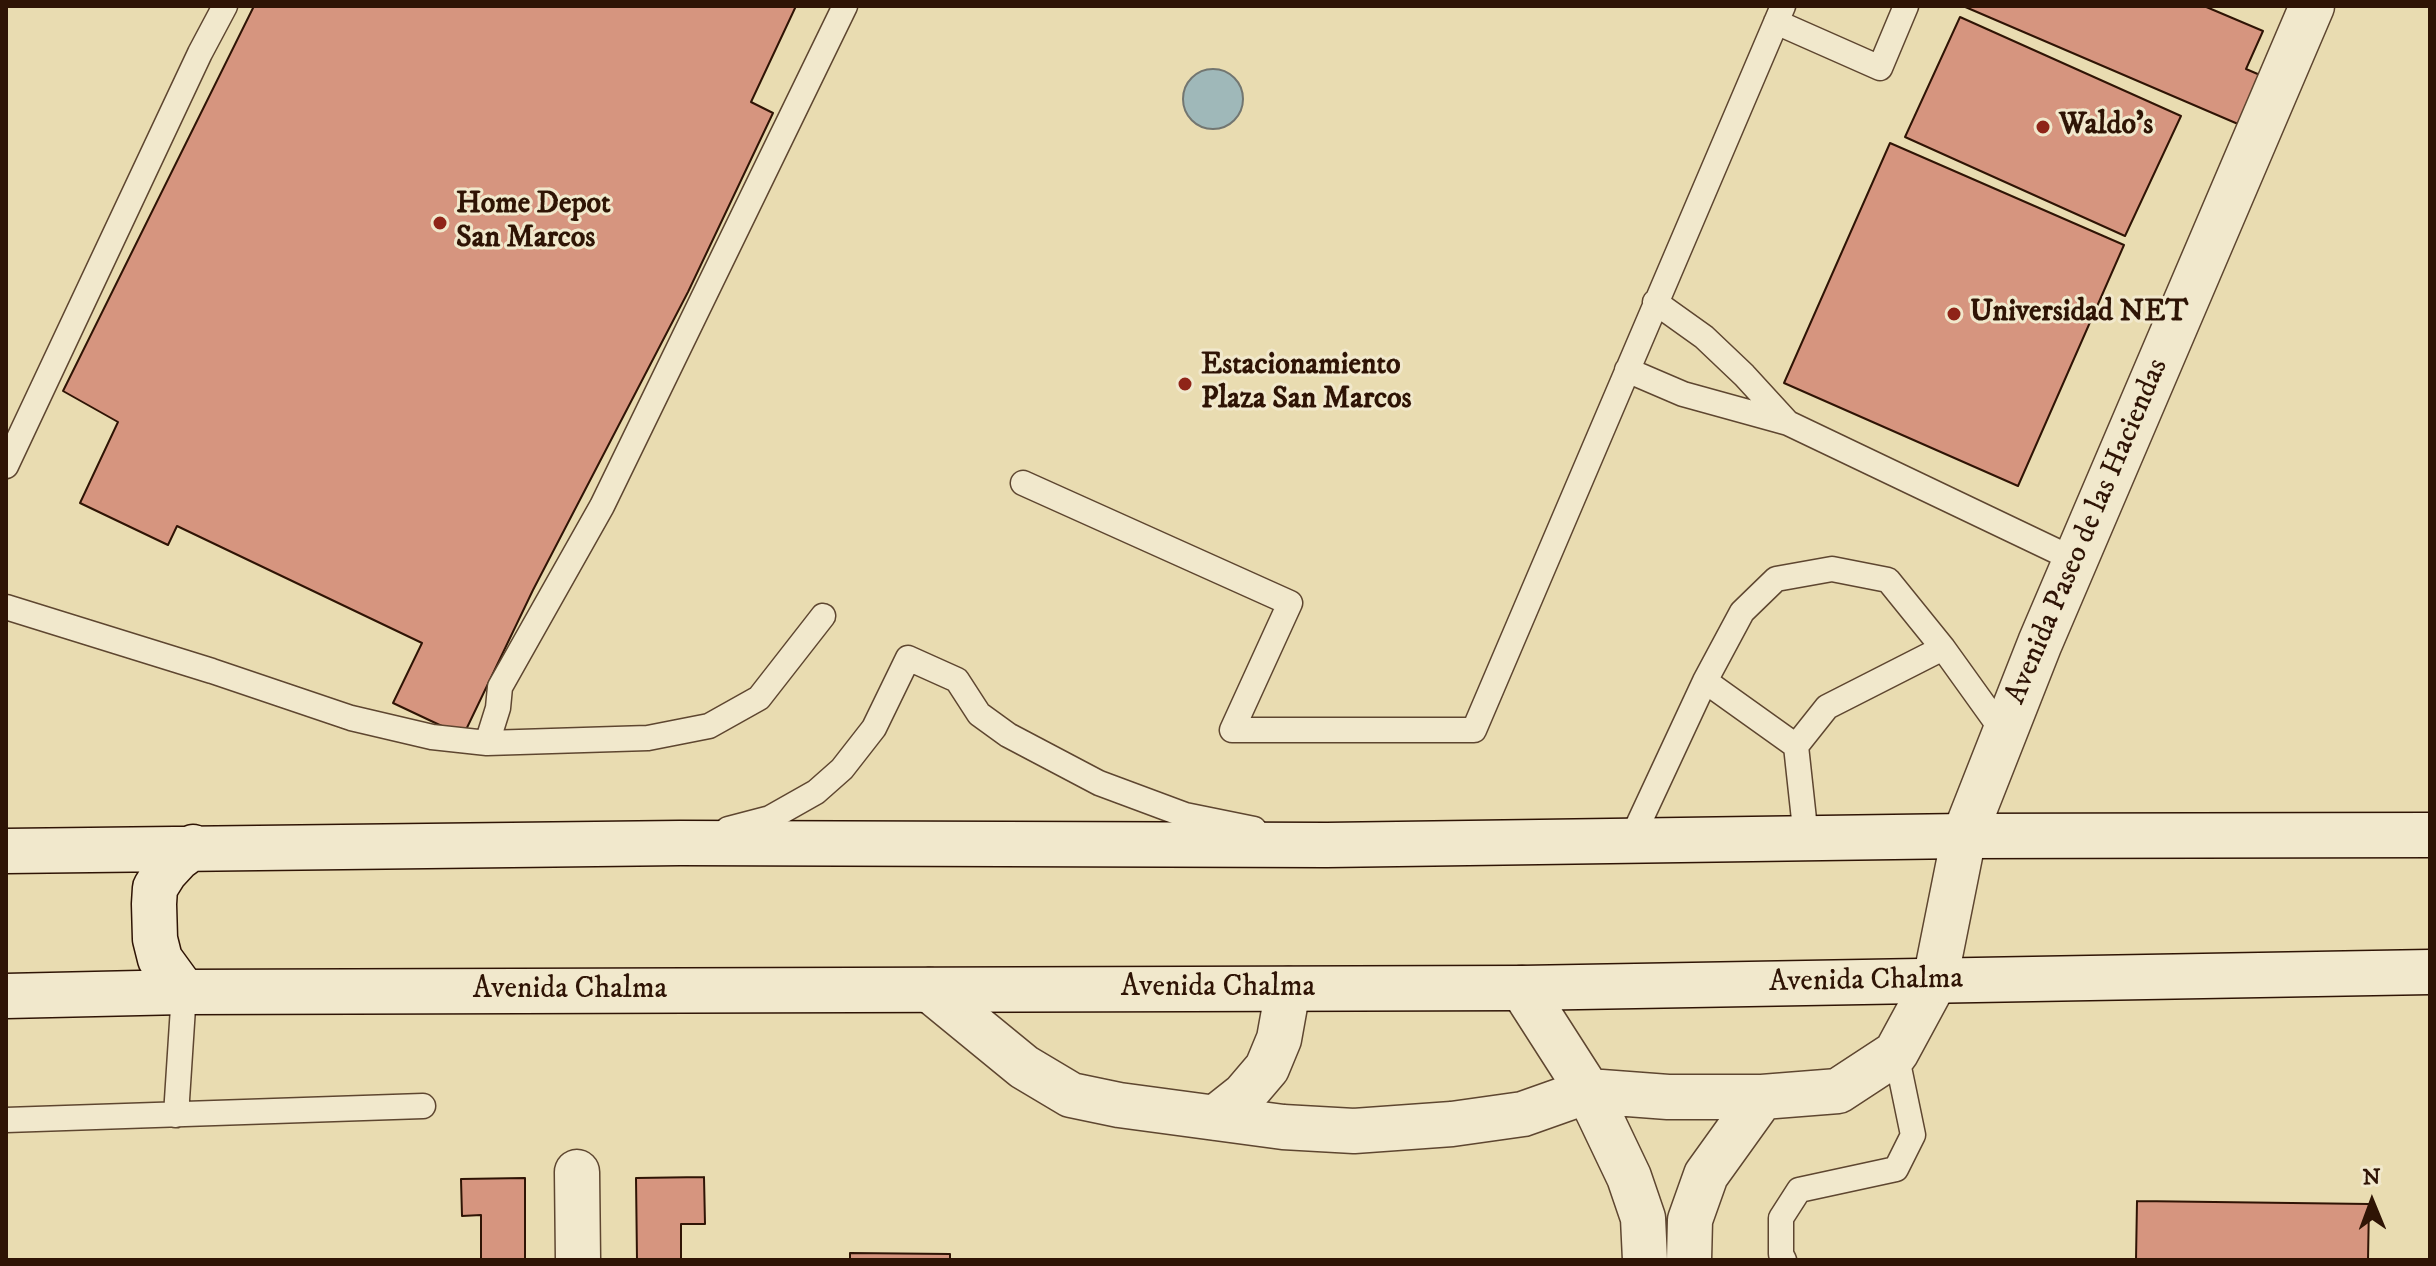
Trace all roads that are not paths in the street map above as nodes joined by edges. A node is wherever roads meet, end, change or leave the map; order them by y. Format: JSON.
{"nodes":[{"id":1,"x":225,"y":6,"type":"edge"},
{"id":2,"x":845,"y":6,"type":"edge"},
{"id":3,"x":1906,"y":6,"type":"edge"},
{"id":4,"x":2312,"y":6,"type":"edge"},
{"id":5,"x":1780,"y":14,"type":"edge"},
{"id":6,"x":1655,"y":302,"type":"junction"},
{"id":7,"x":1627,"y":370,"type":"junction"},
{"id":8,"x":1788,"y":423,"type":"junction"},
{"id":9,"x":6,"y":466,"type":"edge"},
{"id":10,"x":1023,"y":483,"type":"dead end"},
{"id":11,"x":2075,"y":560,"type":"junction"},
{"id":12,"x":6,"y":607,"type":"edge"},
{"id":13,"x":823,"y":616,"type":"dead end"},
{"id":14,"x":1943,"y":648,"type":"junction"},
{"id":15,"x":1705,"y":681,"type":"junction"},
{"id":16,"x":2004,"y":733,"type":"junction"},
{"id":17,"x":487,"y":743,"type":"junction"},
{"id":18,"x":1796,"y":746,"type":"junction"},
{"id":19,"x":2430,"y":835,"type":"edge"},
{"id":20,"x":1964,"y":836,"type":"junction"},
{"id":21,"x":1806,"y":838,"type":"junction"},
{"id":22,"x":1631,"y":840,"type":"junction"},
{"id":23,"x":680,"y":843,"type":"junction"},
{"id":24,"x":1327,"y":845,"type":"junction"},
{"id":25,"x":193,"y":847,"type":"junction"},
{"id":26,"x":6,"y":851,"type":"edge"},
{"id":27,"x":2430,"y":972,"type":"edge"},
{"id":28,"x":1935,"y":981,"type":"junction"},
{"id":29,"x":1522,"y":988,"type":"junction"},
{"id":30,"x":1288,"y":989,"type":"junction"},
{"id":31,"x":930,"y":990,"type":"junction"},
{"id":32,"x":184,"y":992,"type":"junction"},
{"id":33,"x":6,"y":996,"type":"edge"},
{"id":34,"x":1896,"y":1053,"type":"junction"},
{"id":35,"x":1588,"y":1091,"type":"junction"},
{"id":36,"x":1762,"y":1097,"type":"junction"},
{"id":37,"x":423,"y":1106,"type":"dead end"},
{"id":38,"x":176,"y":1115,"type":"junction"},
{"id":39,"x":1215,"y":1118,"type":"junction"},
{"id":40,"x":6,"y":1120,"type":"edge"},
{"id":41,"x":577,"y":1172,"type":"dead end"},
{"id":42,"x":578,"y":1260,"type":"edge"},
{"id":43,"x":1645,"y":1260,"type":"edge"},
{"id":44,"x":1689,"y":1260,"type":"edge"},
{"id":45,"x":1784,"y":1260,"type":"edge"}],
"edges":[{"from":1,"to":9,"type":"lane"},
{"from":2,"to":17,"type":"lane"},
{"from":3,"to":5,"type":"lane"},
{"from":4,"to":11,"type":"main road","name":"Avenida Paseo de las Haciendas"},
{"from":5,"to":6,"type":"lane"},
{"from":6,"to":7,"type":"lane"},
{"from":6,"to":8,"type":"lane"},
{"from":7,"to":8,"type":"lane"},
{"from":7,"to":10,"type":"lane"},
{"from":8,"to":11,"type":"lane"},
{"from":11,"to":16,"type":"main road","name":"Avenida Paseo de las Haciendas"},
{"from":12,"to":17,"type":"lane"},
{"from":13,"to":17,"type":"lane"},
{"from":14,"to":15,"type":"lane"},
{"from":14,"to":16,"type":"lane"},
{"from":14,"to":18,"type":"lane"},
{"from":15,"to":18,"type":"lane"},
{"from":15,"to":22,"type":"lane"},
{"from":16,"to":20,"type":"main road","name":"Avenida Paseo de las Haciendas"},
{"from":18,"to":21,"type":"lane"},
{"from":19,"to":20,"type":"main road"},
{"from":20,"to":21,"type":"main road"},
{"from":20,"to":28,"type":"main road","name":"Avenida Paseo de las Haciendas"},
{"from":21,"to":22,"type":"main road"},
{"from":22,"to":24,"type":"main road"},
{"from":23,"to":24,"type":"main road"},
{"from":23,"to":24,"type":"lane"},
{"from":23,"to":25,"type":"main road"},
{"from":25,"to":26,"type":"main road"},
{"from":25,"to":32,"type":"main road"},
{"from":27,"to":28,"type":"main road","name":"Avenida Chalma"},
{"from":28,"to":29,"type":"main road","name":"Avenida Chalma"},
{"from":28,"to":34,"type":"main road","name":"Avenida Paseo de las Haciendas"},
{"from":29,"to":30,"type":"main road","name":"Avenida Chalma"},
{"from":29,"to":35,"type":"main road"},
{"from":30,"to":31,"type":"main road","name":"Avenida Chalma"},
{"from":30,"to":39,"type":"main road"},
{"from":31,"to":32,"type":"main road","name":"Avenida Chalma"},
{"from":31,"to":39,"type":"main road"},
{"from":32,"to":33,"type":"main road","name":"Avenida Chalma"},
{"from":32,"to":38,"type":"lane"},
{"from":34,"to":36,"type":"main road"},
{"from":34,"to":45,"type":"lane"},
{"from":35,"to":36,"type":"main road"},
{"from":35,"to":39,"type":"main road"},
{"from":35,"to":43,"type":"main road"},
{"from":36,"to":44,"type":"main road"},
{"from":37,"to":38,"type":"lane"},
{"from":38,"to":40,"type":"lane"},
{"from":41,"to":42,"type":"main road"}]}
